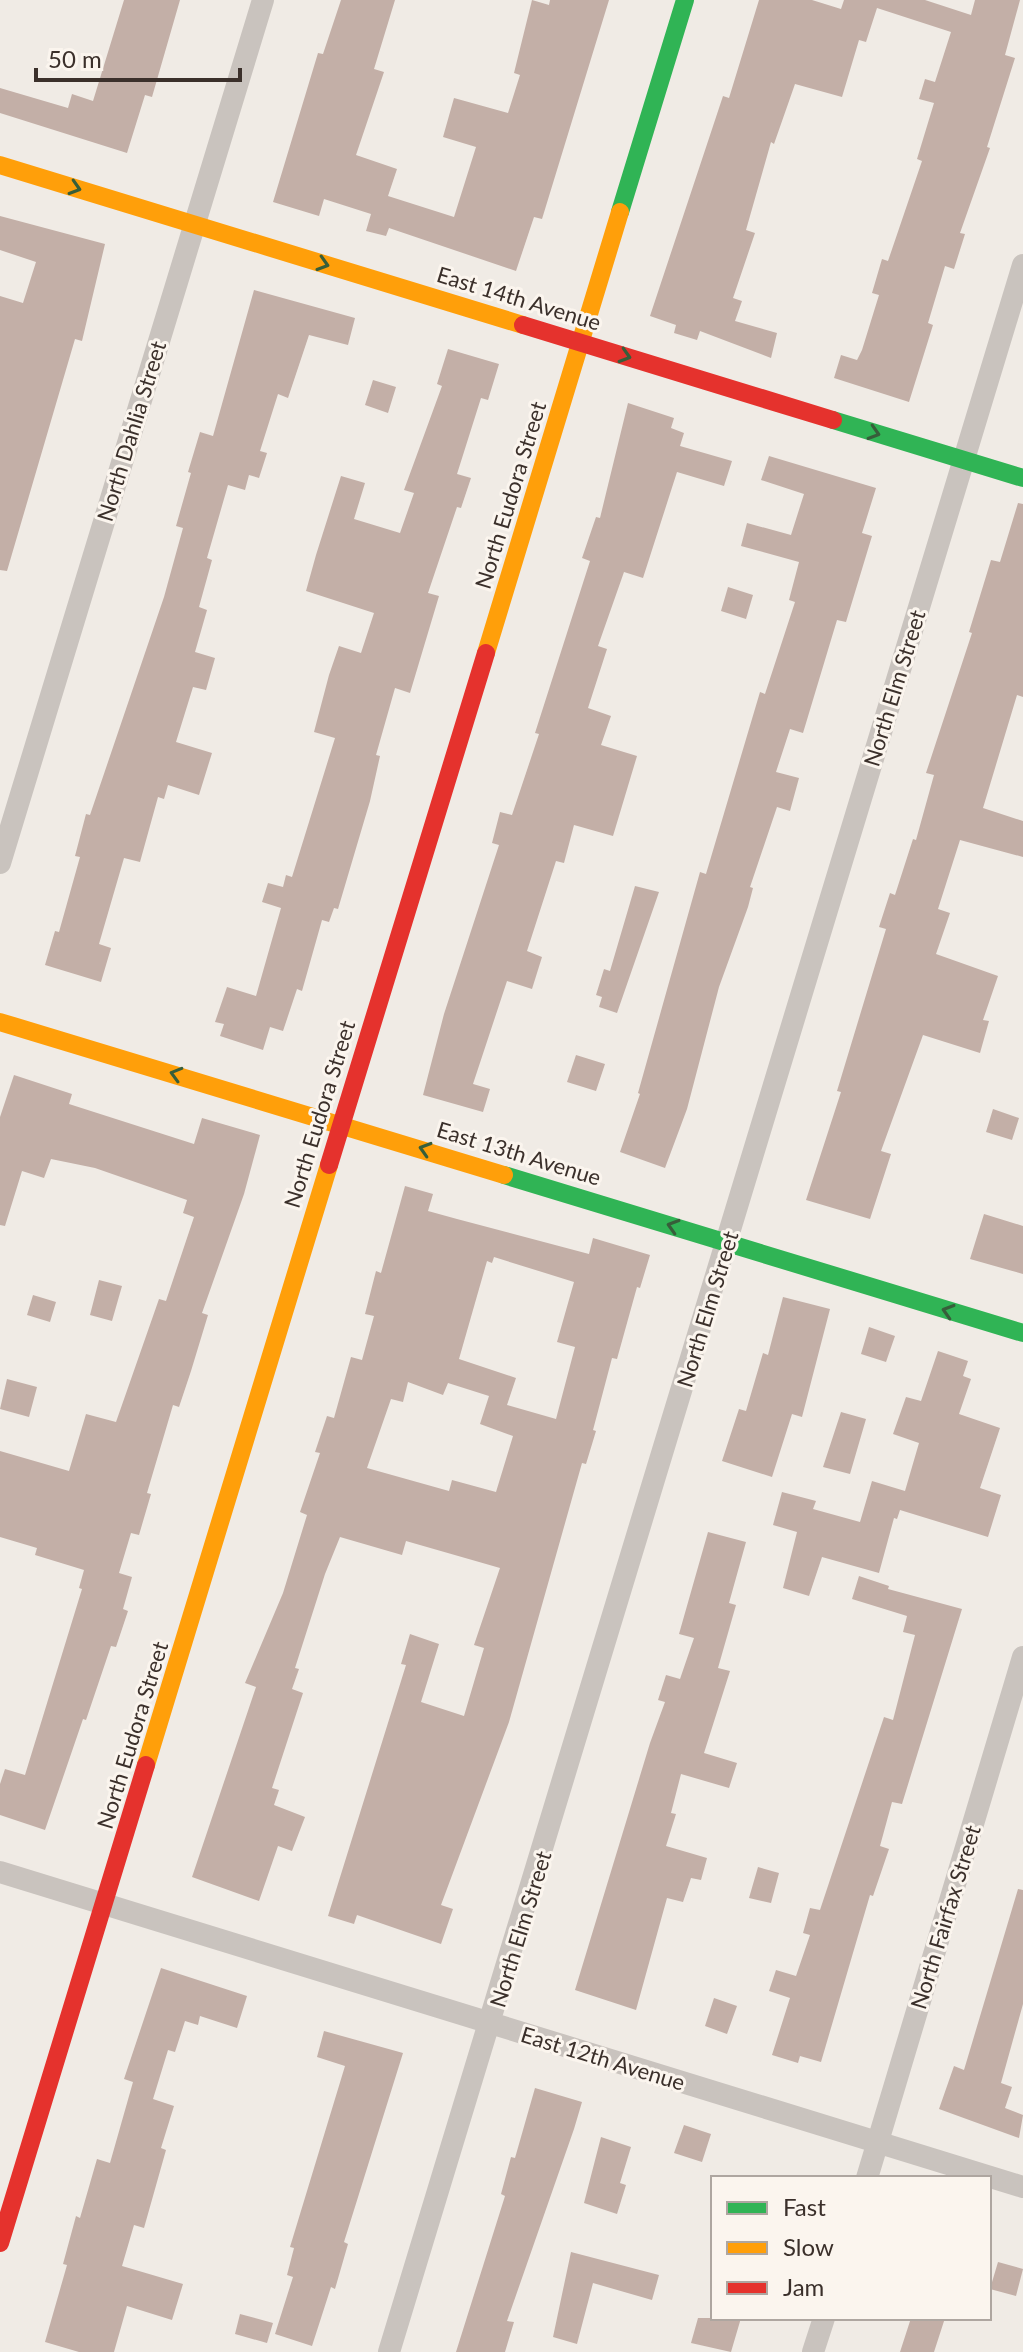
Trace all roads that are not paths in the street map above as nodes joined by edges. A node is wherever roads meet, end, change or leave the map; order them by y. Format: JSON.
{"nodes":[{"id":1,"x":263,"y":0,"type":"edge"},
{"id":2,"x":685,"y":0,"type":"edge"},
{"id":3,"x":0,"y":165,"type":"edge"},
{"id":4,"x":195,"y":224,"type":"junction"},
{"id":5,"x":1023,"y":265,"type":"edge"},
{"id":6,"x":582,"y":343,"type":"junction"},
{"id":7,"x":963,"y":460,"type":"junction"},
{"id":8,"x":1023,"y":478,"type":"edge"},
{"id":9,"x":0,"y":863,"type":"edge"},
{"id":10,"x":0,"y":1022,"type":"edge"},
{"id":11,"x":341,"y":1123,"type":"junction"},
{"id":12,"x":727,"y":1243,"type":"junction"},
{"id":13,"x":1023,"y":1333,"type":"edge"},
{"id":14,"x":1023,"y":1657,"type":"edge"},
{"id":15,"x":0,"y":1872,"type":"edge"},
{"id":16,"x":106,"y":1904,"type":"junction"},
{"id":17,"x":491,"y":2024,"type":"junction"},
{"id":18,"x":878,"y":2143,"type":"junction"},
{"id":19,"x":868,"y":2176,"type":"edge"},
{"id":20,"x":987,"y":2176,"type":"edge"},
{"id":21,"x":991,"y":2177,"type":"edge"},
{"id":22,"x":1023,"y":2187,"type":"edge"},
{"id":23,"x":0,"y":2243,"type":"edge"},
{"id":24,"x":823,"y":2320,"type":"edge"},
{"id":25,"x":389,"y":2352,"type":"edge"},
{"id":26,"x":813,"y":2352,"type":"edge"}],
"edges":[{"from":1,"to":4,"type":"street","name":"North Dahlia Street"},
{"from":2,"to":6,"type":"street","name":"North Eudora Street"},
{"from":3,"to":4,"type":"street","name":"East 14th Avenue","one_way":true},
{"from":4,"to":6,"type":"street","name":"East 14th Avenue","one_way":true},
{"from":4,"to":9,"type":"street","name":"North Dahlia Street"},
{"from":5,"to":7,"type":"street","name":"North Elm Street"},
{"from":6,"to":7,"type":"street","name":"East 14th Avenue","one_way":true},
{"from":6,"to":11,"type":"street","name":"North Eudora Street"},
{"from":7,"to":8,"type":"street","name":"East 14th Avenue"},
{"from":7,"to":12,"type":"street","name":"North Elm Street"},
{"from":11,"to":10,"type":"street","name":"East 13th Avenue","one_way":true},
{"from":12,"to":11,"type":"street","name":"East 13th Avenue","one_way":true},
{"from":11,"to":16,"type":"street","name":"North Eudora Street"},
{"from":13,"to":12,"type":"street","name":"East 13th Avenue","one_way":true},
{"from":12,"to":17,"type":"street","name":"North Elm Street"},
{"from":14,"to":18,"type":"street","name":"North Fairfax Street"},
{"from":15,"to":16,"type":"street","name":"East 12th Avenue"},
{"from":16,"to":17,"type":"street","name":"East 12th Avenue"},
{"from":16,"to":23,"type":"street","name":"North Eudora Street"},
{"from":17,"to":18,"type":"street","name":"East 12th Avenue"},
{"from":17,"to":25,"type":"street","name":"North Elm Street"},
{"from":18,"to":19,"type":"street","name":"North Fairfax Street"},
{"from":18,"to":20,"type":"street","name":"East 12th Avenue"},
{"from":21,"to":22,"type":"street","name":"East 12th Avenue"},
{"from":24,"to":26,"type":"street"}]}
